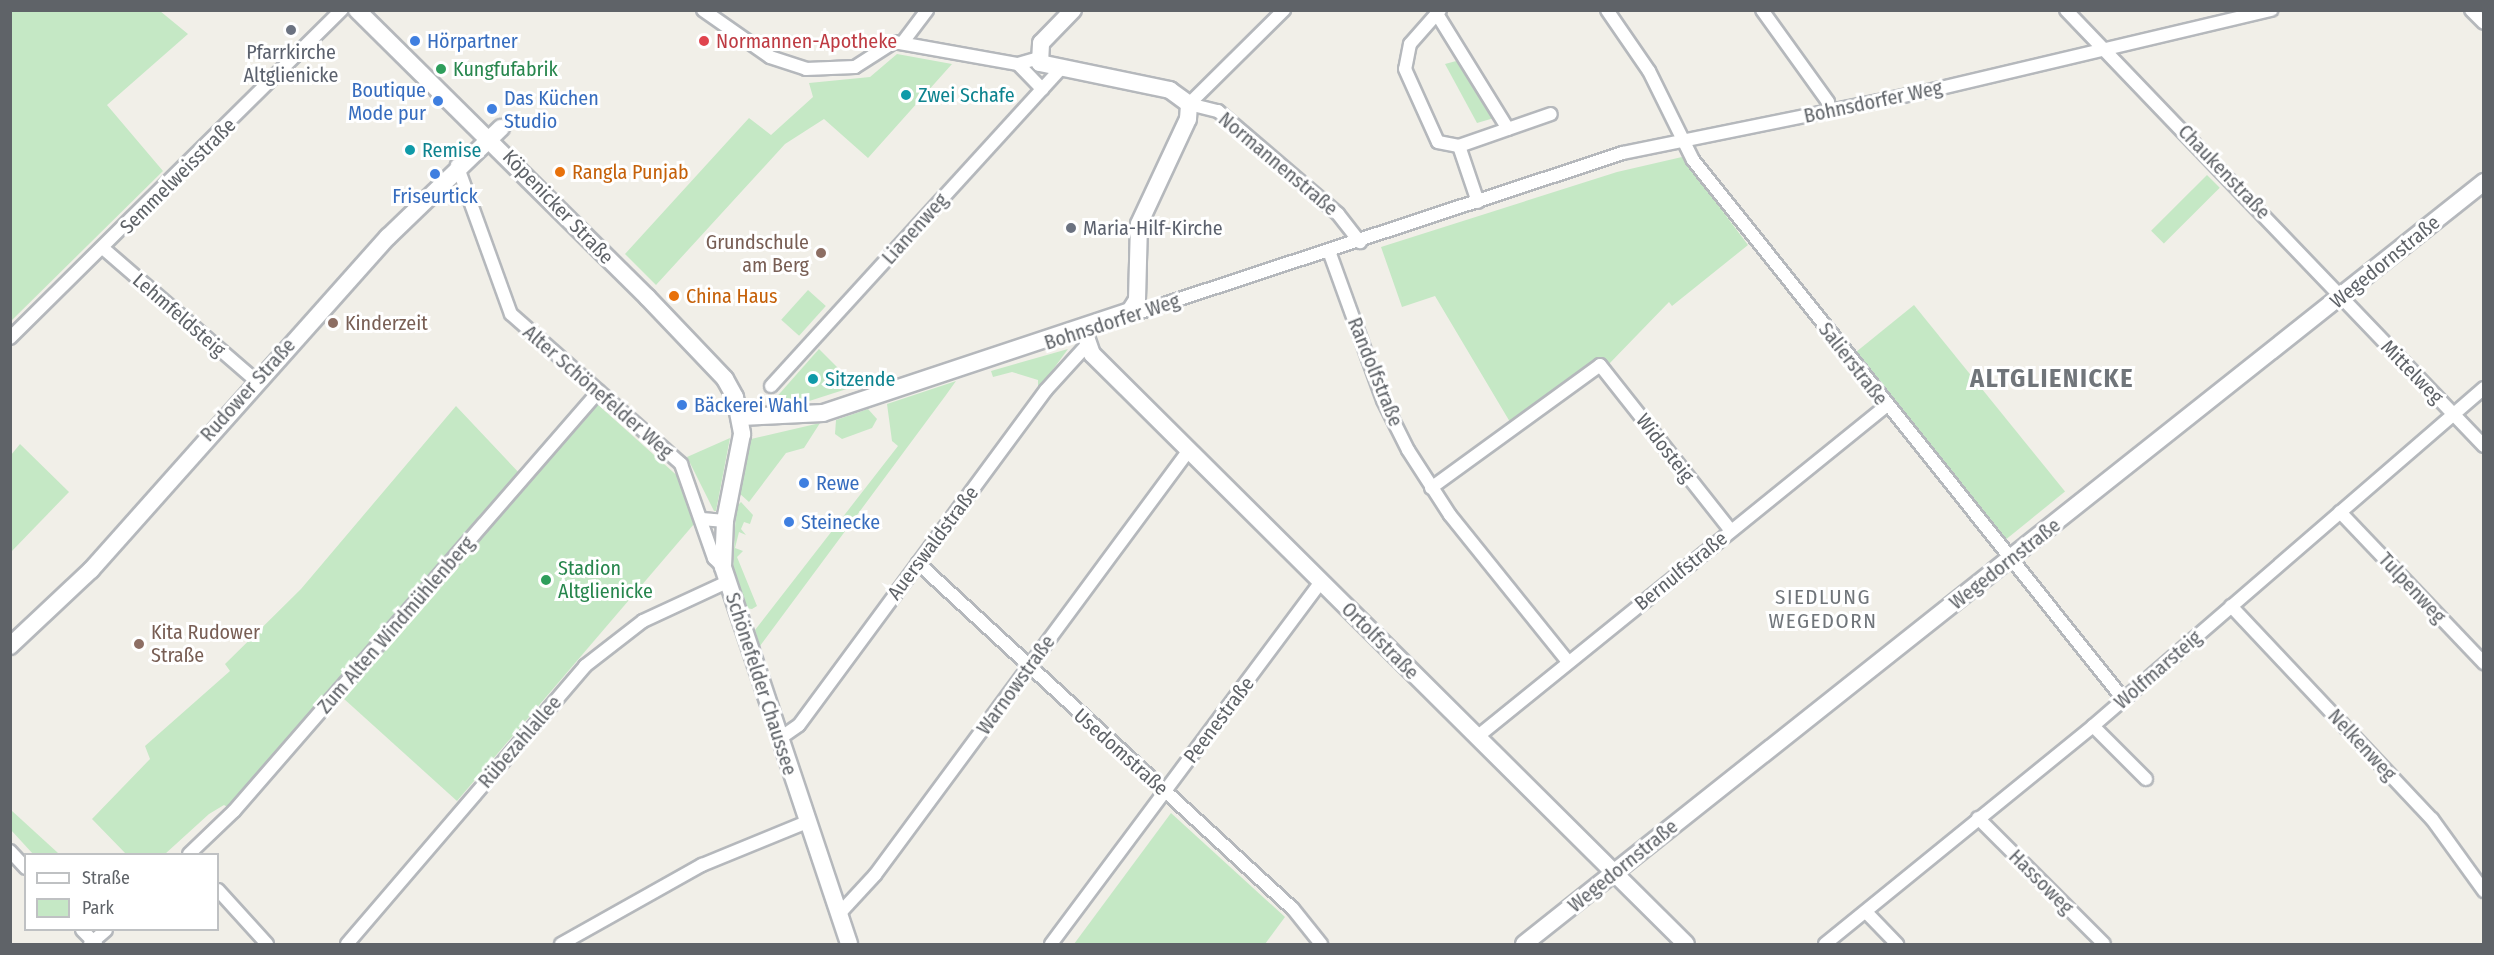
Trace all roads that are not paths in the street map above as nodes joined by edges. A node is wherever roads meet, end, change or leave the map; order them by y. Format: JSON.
{"nodes":[{"id":1,"x":327,"y":10,"type":"edge"},
{"id":2,"x":342,"y":10,"type":"edge"},
{"id":3,"x":357,"y":10,"type":"edge"},
{"id":4,"x":703,"y":10,"type":"edge"},
{"id":5,"x":927,"y":10,"type":"edge"},
{"id":6,"x":1072,"y":10,"type":"edge"},
{"id":7,"x":1284,"y":10,"type":"edge"},
{"id":8,"x":1607,"y":10,"type":"edge"},
{"id":9,"x":2066,"y":10,"type":"edge"},
{"id":10,"x":2271,"y":10,"type":"edge"},
{"id":11,"x":2471,"y":10,"type":"edge"},
{"id":12,"x":1439,"y":12,"type":"edge"},
{"id":13,"x":1766,"y":12,"type":"edge"},
{"id":14,"x":2233,"y":15,"type":"edge"},
{"id":15,"x":2484,"y":23,"type":"edge"},
{"id":16,"x":333,"y":24,"type":"junction"},
{"id":17,"x":903,"y":42,"type":"junction"},
{"id":18,"x":2105,"y":49,"type":"junction"},
{"id":19,"x":1036,"y":59,"type":"junction"},
{"id":20,"x":1018,"y":64,"type":"junction"},
{"id":21,"x":1059,"y":71,"type":"junction"},
{"id":22,"x":1042,"y":89,"type":"junction"},
{"id":23,"x":1189,"y":104,"type":"junction"},
{"id":24,"x":1830,"y":112,"type":"junction"},
{"id":25,"x":1551,"y":114,"type":"dead end"},
{"id":26,"x":1508,"y":129,"type":"junction"},
{"id":27,"x":494,"y":132,"type":"junction"},
{"id":28,"x":1683,"y":137,"type":"junction"},
{"id":29,"x":1460,"y":146,"type":"junction"},
{"id":30,"x":457,"y":165,"type":"junction"},
{"id":31,"x":2484,"y":182,"type":"edge"},
{"id":32,"x":1478,"y":202,"type":"junction"},
{"id":33,"x":1360,"y":242,"type":"junction"},
{"id":34,"x":104,"y":249,"type":"junction"},
{"id":35,"x":1329,"y":251,"type":"junction"},
{"id":36,"x":2340,"y":298,"type":"junction"},
{"id":37,"x":1124,"y":317,"type":"junction"},
{"id":38,"x":10,"y":338,"type":"edge"},
{"id":39,"x":1085,"y":338,"type":"junction"},
{"id":40,"x":255,"y":380,"type":"junction"},
{"id":41,"x":771,"y":386,"type":"dead end"},
{"id":42,"x":2484,"y":388,"type":"edge"},
{"id":43,"x":598,"y":391,"type":"junction"},
{"id":44,"x":1886,"y":406,"type":"junction"},
{"id":45,"x":2452,"y":413,"type":"junction"},
{"id":46,"x":741,"y":417,"type":"junction"},
{"id":47,"x":2484,"y":446,"type":"edge"},
{"id":48,"x":1189,"y":450,"type":"junction"},
{"id":49,"x":1431,"y":488,"type":"junction"},
{"id":50,"x":2340,"y":512,"type":"junction"},
{"id":51,"x":702,"y":519,"type":"junction"},
{"id":52,"x":725,"y":521,"type":"junction"},
{"id":53,"x":1731,"y":531,"type":"junction"},
{"id":54,"x":2012,"y":561,"type":"junction"},
{"id":55,"x":918,"y":563,"type":"junction"},
{"id":56,"x":725,"y":574,"type":"junction"},
{"id":57,"x":1321,"y":582,"type":"junction"},
{"id":58,"x":2231,"y":606,"type":"junction"},
{"id":59,"x":10,"y":646,"type":"edge"},
{"id":60,"x":1568,"y":662,"type":"junction"},
{"id":61,"x":2484,"y":663,"type":"edge"},
{"id":62,"x":1029,"y":668,"type":"junction"},
{"id":63,"x":2124,"y":700,"type":"junction"},
{"id":64,"x":2093,"y":726,"type":"junction"},
{"id":65,"x":1477,"y":737,"type":"junction"},
{"id":66,"x":779,"y":739,"type":"junction"},
{"id":67,"x":2146,"y":779,"type":"dead end"},
{"id":68,"x":1165,"y":792,"type":"junction"},
{"id":69,"x":1978,"y":818,"type":"junction"},
{"id":70,"x":807,"y":822,"type":"junction"},
{"id":71,"x":10,"y":851,"type":"edge"},
{"id":72,"x":191,"y":853,"type":"edge"},
{"id":73,"x":24,"y":866,"type":"edge"},
{"id":74,"x":1614,"y":873,"type":"junction"},
{"id":75,"x":219,"y":891,"type":"edge"},
{"id":76,"x":2484,"y":891,"type":"edge"},
{"id":77,"x":1866,"y":912,"type":"junction"},
{"id":78,"x":839,"y":914,"type":"junction"},
{"id":79,"x":83,"y":931,"type":"edge"},
{"id":80,"x":105,"y":931,"type":"edge"},
{"id":81,"x":93,"y":944,"type":"edge"},
{"id":82,"x":267,"y":945,"type":"edge"},
{"id":83,"x":347,"y":945,"type":"edge"},
{"id":84,"x":561,"y":945,"type":"edge"},
{"id":85,"x":849,"y":945,"type":"edge"},
{"id":86,"x":1051,"y":945,"type":"edge"},
{"id":87,"x":1321,"y":945,"type":"edge"},
{"id":88,"x":1524,"y":945,"type":"edge"},
{"id":89,"x":1686,"y":945,"type":"edge"},
{"id":90,"x":1825,"y":945,"type":"edge"},
{"id":91,"x":1897,"y":945,"type":"edge"},
{"id":92,"x":2103,"y":945,"type":"edge"}],
"edges":[{"from":1,"to":16,"type":"street"},
{"from":2,"to":16,"type":"street","name":"Semmelweisstraße"},
{"from":3,"to":27,"type":"street","name":"Köpenicker Straße"},
{"from":4,"to":17,"type":"street"},
{"from":5,"to":17,"type":"street"},
{"from":6,"to":19,"type":"street"},
{"from":7,"to":23,"type":"street"},
{"from":8,"to":28,"type":"street","name":"Salierstraße"},
{"from":9,"to":18,"type":"street","name":"Chaukenstraße"},
{"from":10,"to":14,"type":"street","name":"Bohnsdorfer Weg"},
{"from":11,"to":15,"type":"street"},
{"from":12,"to":26,"type":"street"},
{"from":12,"to":29,"type":"street"},
{"from":13,"to":24,"type":"street"},
{"from":14,"to":18,"type":"street","name":"Bohnsdorfer Weg"},
{"from":16,"to":34,"type":"street","name":"Semmelweisstraße"},
{"from":17,"to":20,"type":"street"},
{"from":18,"to":24,"type":"street","name":"Bohnsdorfer Weg"},
{"from":18,"to":36,"type":"street","name":"Chaukenstraße"},
{"from":19,"to":20,"type":"street"},
{"from":19,"to":21,"type":"street","name":"Normannenstraße"},
{"from":20,"to":22,"type":"street"},
{"from":21,"to":22,"type":"street","name":"Lianenweg"},
{"from":21,"to":23,"type":"street","name":"Normannenstraße"},
{"from":22,"to":41,"type":"street","name":"Lianenweg"},
{"from":23,"to":33,"type":"street","name":"Normannenstraße"},
{"from":23,"to":37,"type":"street"},
{"from":24,"to":28,"type":"street","name":"Bohnsdorfer Weg"},
{"from":25,"to":26,"type":"street"},
{"from":26,"to":29,"type":"street"},
{"from":27,"to":30,"type":"street","name":"Rudower Straße"},
{"from":27,"to":46,"type":"street","name":"Köpenicker Straße"},
{"from":28,"to":32,"type":"street","name":"Bohnsdorfer Weg"},
{"from":28,"to":44,"type":"street","name":"Salierstraße"},
{"from":29,"to":32,"type":"street"},
{"from":30,"to":40,"type":"street","name":"Rudower Straße"},
{"from":30,"to":43,"type":"street","name":"Alter Schönefelder Weg"},
{"from":31,"to":36,"type":"street","name":"Wegedornstraße"},
{"from":32,"to":33,"type":"street","name":"Bohnsdorfer Weg"},
{"from":33,"to":35,"type":"street","name":"Bohnsdorfer Weg"},
{"from":34,"to":38,"type":"street","name":"Semmelweisstraße"},
{"from":34,"to":40,"type":"street","name":"Lehmfeldsteig"},
{"from":35,"to":37,"type":"street","name":"Bohnsdorfer Weg"},
{"from":35,"to":49,"type":"street","name":"Randolfstraße"},
{"from":36,"to":45,"type":"street","name":"Mittelweg"},
{"from":36,"to":54,"type":"street","name":"Wegedornstraße"},
{"from":37,"to":39,"type":"street","name":"Bohnsdorfer Weg"},
{"from":39,"to":46,"type":"street","name":"Bohnsdorfer Weg"},
{"from":39,"to":48,"type":"street","name":"Ortolfstraße"},
{"from":39,"to":55,"type":"street","name":"Auerswaldstraße"},
{"from":40,"to":59,"type":"street","name":"Rudower Straße"},
{"from":42,"to":45,"type":"street","name":"Wolfmarsteig"},
{"from":43,"to":51,"type":"street","name":"Alter Schönefelder Weg"},
{"from":43,"to":72,"type":"street","name":"Zum Alten Windmühlenberg"},
{"from":44,"to":53,"type":"street","name":"Bernulfstraße"},
{"from":44,"to":54,"type":"street","name":"Salierstraße"},
{"from":45,"to":47,"type":"street","name":"Mittelweg"},
{"from":45,"to":50,"type":"street","name":"Wolfmarsteig"},
{"from":46,"to":52,"type":"street","name":"Schönefelder Chaussee"},
{"from":48,"to":57,"type":"street","name":"Ortolfstraße"},
{"from":48,"to":62,"type":"street","name":"Warnowstraße"},
{"from":49,"to":53,"type":"street","name":"Widosteig"},
{"from":49,"to":60,"type":"street","name":"Randolfstraße"},
{"from":50,"to":58,"type":"street","name":"Wolfmarsteig"},
{"from":50,"to":61,"type":"street","name":"Tulpenweg"},
{"from":51,"to":52,"type":"street"},
{"from":51,"to":56,"type":"street","name":"Alter Schönefelder Weg"},
{"from":52,"to":56,"type":"street","name":"Schönefelder Chaussee"},
{"from":53,"to":60,"type":"street","name":"Bernulfstraße"},
{"from":54,"to":63,"type":"street","name":"Salierstraße"},
{"from":54,"to":74,"type":"street","name":"Wegedornstraße"},
{"from":55,"to":62,"type":"street","name":"Usedomstraße"},
{"from":55,"to":66,"type":"street","name":"Auerswaldstraße"},
{"from":56,"to":66,"type":"street","name":"Schönefelder Chaussee"},
{"from":56,"to":83,"type":"street","name":"Rübezahlallee"},
{"from":57,"to":65,"type":"street","name":"Ortolfstraße"},
{"from":57,"to":68,"type":"street","name":"Peenestraße"},
{"from":58,"to":63,"type":"street","name":"Wolfmarsteig"},
{"from":58,"to":76,"type":"street","name":"Nelkenweg"},
{"from":60,"to":65,"type":"street","name":"Bernulfstraße"},
{"from":62,"to":68,"type":"street","name":"Usedomstraße"},
{"from":62,"to":78,"type":"street","name":"Warnowstraße"},
{"from":63,"to":64,"type":"street","name":"Wolfmarsteig"},
{"from":64,"to":67,"type":"street"},
{"from":64,"to":69,"type":"street","name":"Wolfmarsteig"},
{"from":65,"to":74,"type":"street","name":"Ortolfstraße"},
{"from":66,"to":70,"type":"street","name":"Schönefelder Chaussee"},
{"from":68,"to":86,"type":"street","name":"Peenestraße"},
{"from":68,"to":87,"type":"street","name":"Usedomstraße"},
{"from":69,"to":77,"type":"street","name":"Wolfmarsteig"},
{"from":69,"to":92,"type":"street","name":"Hassoweg"},
{"from":70,"to":78,"type":"street","name":"Schönefelder Chaussee"},
{"from":70,"to":84,"type":"street"},
{"from":71,"to":73,"type":"street"},
{"from":74,"to":88,"type":"street","name":"Wegedornstraße"},
{"from":74,"to":89,"type":"street","name":"Ortolfstraße"},
{"from":75,"to":82,"type":"street"},
{"from":77,"to":90,"type":"street","name":"Wolfmarsteig"},
{"from":77,"to":91,"type":"street"},
{"from":78,"to":85,"type":"street","name":"Schönefelder Chaussee"},
{"from":79,"to":81,"type":"street"},
{"from":80,"to":81,"type":"street"}]}
